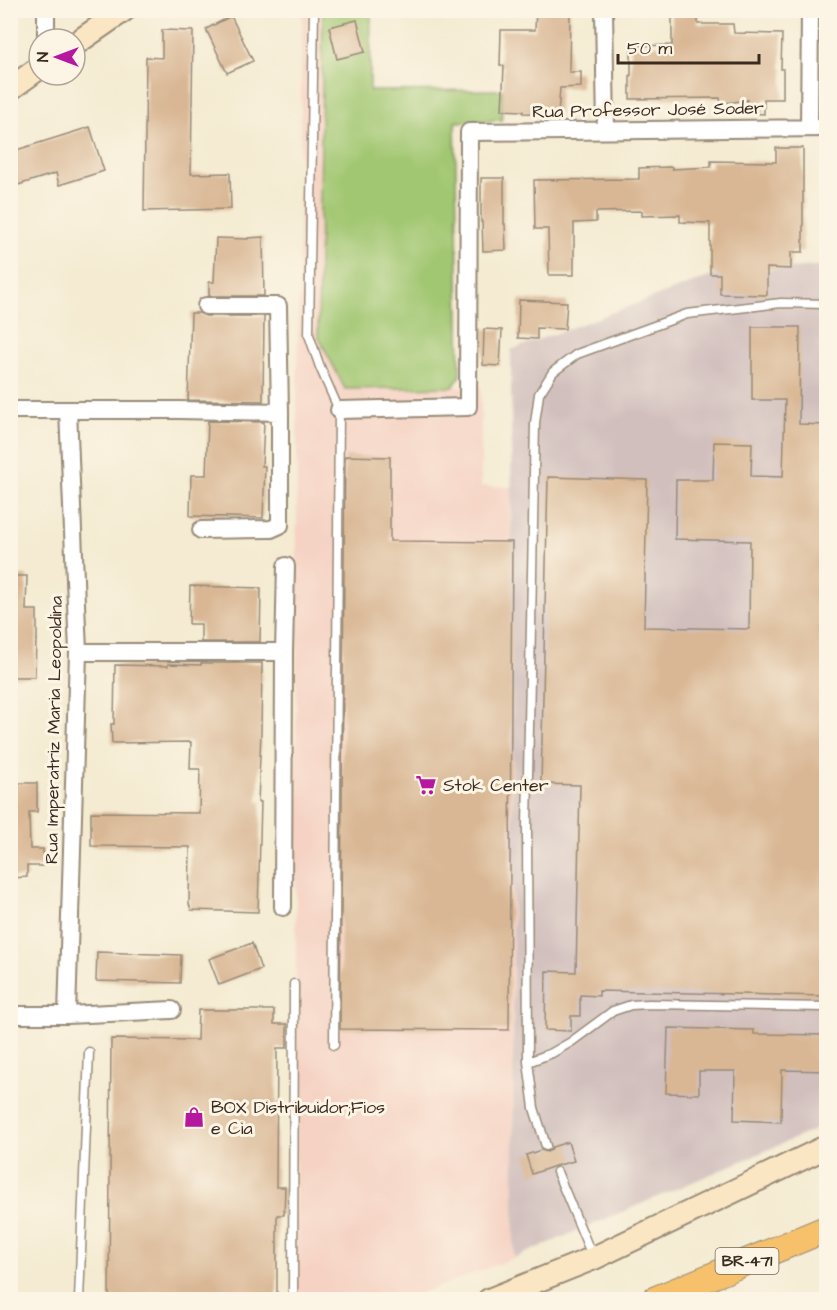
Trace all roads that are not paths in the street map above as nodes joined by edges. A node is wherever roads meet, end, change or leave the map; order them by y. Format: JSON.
{"nodes":[{"id":1,"x":45,"y":10,"type":"edge"},
{"id":2,"x":124,"y":10,"type":"edge"},
{"id":3,"x":314,"y":10,"type":"edge"},
{"id":4,"x":604,"y":10,"type":"edge"},
{"id":5,"x":810,"y":10,"type":"edge"},
{"id":6,"x":46,"y":27,"type":"edge"},
{"id":7,"x":87,"y":36,"type":"edge"},
{"id":8,"x":27,"y":77,"type":"edge"},
{"id":9,"x":10,"y":89,"type":"edge"},
{"id":10,"x":809,"y":128,"type":"junction"},
{"id":11,"x":826,"y":128,"type":"edge"},
{"id":12,"x":606,"y":130,"type":"junction"},
{"id":13,"x":826,"y":304,"type":"edge"},
{"id":14,"x":206,"y":306,"type":"dead end"},
{"id":15,"x":10,"y":410,"type":"edge"},
{"id":16,"x":68,"y":410,"type":"junction"},
{"id":17,"x":339,"y":410,"type":"junction"},
{"id":18,"x":280,"y":412,"type":"junction"},
{"id":19,"x":201,"y":530,"type":"dead end"},
{"id":20,"x":286,"y":566,"type":"dead end"},
{"id":21,"x":78,"y":652,"type":"junction"},
{"id":22,"x":284,"y":652,"type":"junction"},
{"id":23,"x":283,"y":907,"type":"dead end"},
{"id":24,"x":294,"y":984,"type":"dead end"},
{"id":25,"x":826,"y":1007,"type":"edge"},
{"id":26,"x":172,"y":1010,"type":"dead end"},
{"id":27,"x":10,"y":1015,"type":"edge"},
{"id":28,"x":67,"y":1015,"type":"junction"},
{"id":29,"x":334,"y":1045,"type":"dead end"},
{"id":30,"x":89,"y":1052,"type":"dead end"},
{"id":31,"x":528,"y":1062,"type":"junction"},
{"id":32,"x":546,"y":1146,"type":"dead end"},
{"id":33,"x":826,"y":1147,"type":"edge"},
{"id":34,"x":556,"y":1172,"type":"dead end"},
{"id":35,"x":826,"y":1229,"type":"edge"},
{"id":36,"x":594,"y":1258,"type":"junction"},
{"id":37,"x":499,"y":1297,"type":"edge"},
{"id":38,"x":79,"y":1299,"type":"edge"},
{"id":39,"x":293,"y":1299,"type":"edge"},
{"id":40,"x":654,"y":1299,"type":"edge"}],
"edges":[{"from":1,"to":6,"type":"street"},
{"from":2,"to":7,"type":"street"},
{"from":3,"to":17,"type":"lane"},
{"from":4,"to":12,"type":"street"},
{"from":5,"to":10,"type":"street"},
{"from":8,"to":9,"type":"street"},
{"from":10,"to":11,"type":"street","name":"Rua Professor José Soder"},
{"from":10,"to":12,"type":"street","name":"Rua Professor José Soder"},
{"from":12,"to":17,"type":"street","name":"Rua Professor José Soder"},
{"from":13,"to":31,"type":"lane"},
{"from":14,"to":18,"type":"street"},
{"from":15,"to":16,"type":"street"},
{"from":16,"to":18,"type":"street"},
{"from":16,"to":21,"type":"street","name":"Rua Imperatriz Maria Leopoldina"},
{"from":17,"to":29,"type":"lane"},
{"from":18,"to":19,"type":"street"},
{"from":20,"to":22,"type":"street"},
{"from":21,"to":22,"type":"street"},
{"from":21,"to":28,"type":"street","name":"Rua Imperatriz Maria Leopoldina"},
{"from":22,"to":23,"type":"street"},
{"from":24,"to":39,"type":"lane"},
{"from":25,"to":31,"type":"lane"},
{"from":26,"to":28,"type":"street"},
{"from":27,"to":28,"type":"street"},
{"from":30,"to":38,"type":"lane"},
{"from":31,"to":32,"type":"lane"},
{"from":33,"to":36,"type":"street"},
{"from":34,"to":36,"type":"lane"},
{"from":35,"to":40,"type":"main road","number":"BR-471"},
{"from":36,"to":37,"type":"street"}]}
